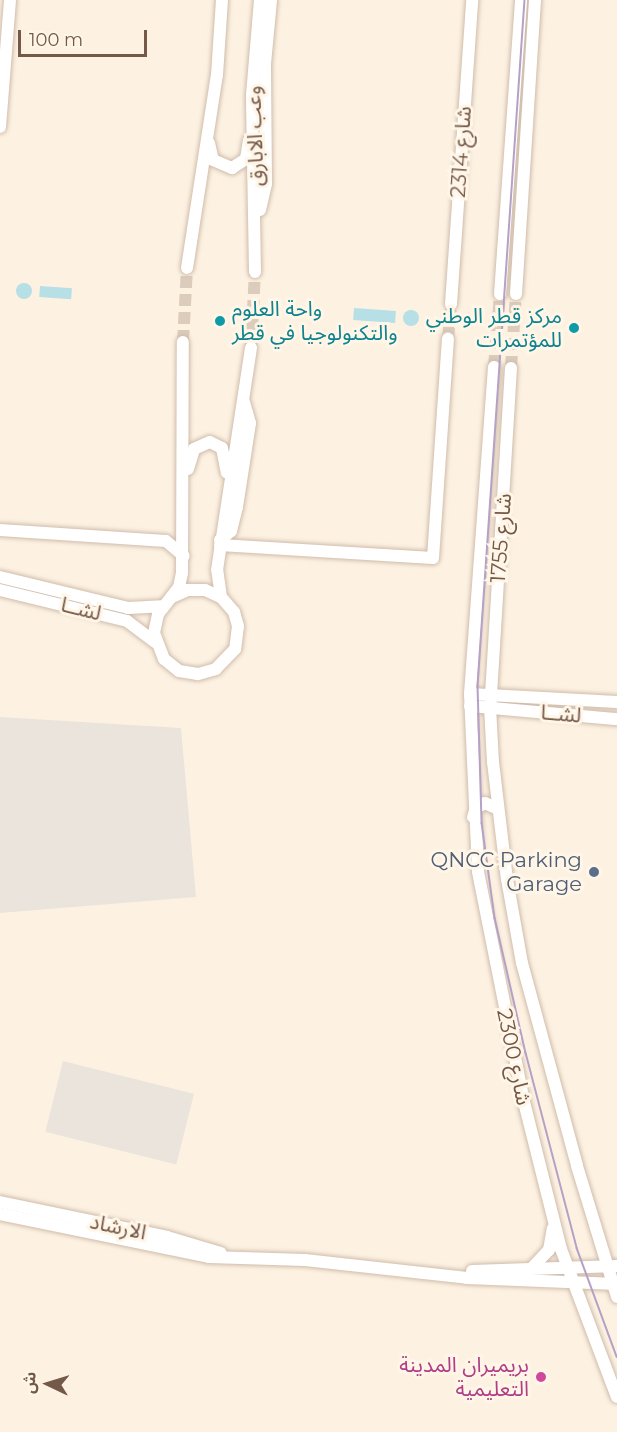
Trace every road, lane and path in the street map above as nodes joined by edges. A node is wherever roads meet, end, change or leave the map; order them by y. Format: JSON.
{"nodes":[{"id":1,"x":10,"y":0,"type":"edge"},
{"id":2,"x":222,"y":0,"type":"edge"},
{"id":3,"x":472,"y":0,"type":"edge"},
{"id":4,"x":521,"y":0,"type":"edge"},
{"id":5,"x":535,"y":0,"type":"edge"},
{"id":6,"x":263,"y":1,"type":"edge"},
{"id":7,"x":252,"y":95,"type":"junction"},
{"id":8,"x":208,"y":127,"type":"junction"},
{"id":9,"x":0,"y":128,"type":"edge"},
{"id":10,"x":257,"y":216,"type":"junction"},
{"id":11,"x":187,"y":268,"type":"tunnel mouth"},
{"id":12,"x":255,"y":272,"type":"tunnel mouth"},
{"id":13,"x":500,"y":294,"type":"tunnel mouth"},
{"id":14,"x":516,"y":294,"type":"tunnel mouth"},
{"id":15,"x":451,"y":304,"type":"tunnel mouth"},
{"id":16,"x":448,"y":339,"type":"tunnel mouth"},
{"id":17,"x":183,"y":342,"type":"tunnel mouth"},
{"id":18,"x":251,"y":348,"type":"tunnel mouth"},
{"id":19,"x":494,"y":367,"type":"tunnel mouth"},
{"id":20,"x":511,"y":368,"type":"tunnel mouth"},
{"id":21,"x":243,"y":400,"type":"junction"},
{"id":22,"x":184,"y":499,"type":"junction"},
{"id":23,"x":227,"y":501,"type":"junction"},
{"id":24,"x":181,"y":528,"type":"junction"},
{"id":25,"x":0,"y":530,"type":"edge"},
{"id":26,"x":231,"y":531,"type":"junction"},
{"id":27,"x":166,"y":541,"type":"junction"},
{"id":28,"x":220,"y":543,"type":"junction"},
{"id":29,"x":246,"y":546,"type":"junction"},
{"id":30,"x":184,"y":556,"type":"junction"},
{"id":31,"x":0,"y":577,"type":"edge"},
{"id":32,"x":0,"y":590,"type":"edge"},
{"id":33,"x":172,"y":597,"type":"junction"},
{"id":34,"x":221,"y":597,"type":"junction"},
{"id":35,"x":162,"y":606,"type":"junction"},
{"id":36,"x":155,"y":642,"type":"junction"},
{"id":37,"x":491,"y":693,"type":"junction"},
{"id":38,"x":470,"y":700,"type":"junction"},
{"id":39,"x":617,"y":702,"type":"edge"},
{"id":40,"x":490,"y":707,"type":"junction"},
{"id":41,"x":617,"y":719,"type":"edge"},
{"id":42,"x":498,"y":809,"type":"junction"},
{"id":43,"x":472,"y":818,"type":"junction"},
{"id":44,"x":0,"y":1202,"type":"edge"},
{"id":45,"x":0,"y":1215,"type":"edge"},
{"id":46,"x":553,"y":1221,"type":"junction"},
{"id":47,"x":235,"y":1257,"type":"junction"},
{"id":48,"x":612,"y":1266,"type":"edge"},
{"id":49,"x":531,"y":1269,"type":"junction"},
{"id":50,"x":567,"y":1269,"type":"junction"},
{"id":51,"x":450,"y":1274,"type":"junction"},
{"id":52,"x":572,"y":1284,"type":"junction"},
{"id":53,"x":616,"y":1289,"type":"edge"},
{"id":54,"x":617,"y":1397,"type":"edge"}],
"edges":[{"from":1,"to":9,"type":"street"},
{"from":2,"to":8,"type":"street","name":"وعب الابارق"},
{"from":3,"to":15,"type":"street","name":"شارع 2314"},
{"from":4,"to":13,"type":"street"},
{"from":5,"to":14,"type":"street"},
{"from":6,"to":7,"type":"street","name":"وعب الابارق"},
{"from":6,"to":10,"type":"street"},
{"from":7,"to":8,"type":"street"},
{"from":7,"to":10,"type":"street","name":"وعب الابارق"},
{"from":8,"to":11,"type":"street","name":"وعب الابارق"},
{"from":10,"to":12,"type":"street","name":"وعب الابارق"},
{"from":16,"to":29,"type":"street"},
{"from":17,"to":22,"type":"street"},
{"from":18,"to":21,"type":"street"},
{"from":19,"to":38,"type":"street","name":"شارع 1755"},
{"from":20,"to":37,"type":"street","name":"شارع 1755"},
{"from":21,"to":23,"type":"street"},
{"from":21,"to":26,"type":"street"},
{"from":22,"to":23,"type":"street"},
{"from":22,"to":24,"type":"street"},
{"from":23,"to":28,"type":"street"},
{"from":24,"to":27,"type":"street"},
{"from":24,"to":30,"type":"street"},
{"from":25,"to":27,"type":"street"},
{"from":26,"to":28,"type":"street"},
{"from":26,"to":29,"type":"street"},
{"from":27,"to":30,"type":"street"},
{"from":28,"to":29,"type":"street"},
{"from":28,"to":34,"type":"street"},
{"from":30,"to":33,"type":"street"},
{"from":31,"to":35,"type":"street","name":"لشــا"},
{"from":32,"to":36,"type":"street","name":"لشــا"},
{"from":33,"to":34,"type":"street"},
{"from":33,"to":35,"type":"street"},
{"from":34,"to":36,"type":"street"},
{"from":35,"to":36,"type":"street"},
{"from":37,"to":38,"type":"street","name":"لشــا"},
{"from":37,"to":39,"type":"street","name":"لشــا"},
{"from":37,"to":40,"type":"street","name":"شارع 1755"},
{"from":38,"to":40,"type":"street","name":"لشــا"},
{"from":38,"to":43,"type":"street","name":"شارع 2300"},
{"from":40,"to":41,"type":"street","name":"لشــا"},
{"from":40,"to":42,"type":"street","name":"شارع 2300"},
{"from":42,"to":43,"type":"street"},
{"from":42,"to":48,"type":"street","name":"شارع 2300"},
{"from":43,"to":46,"type":"street","name":"شارع 2300"},
{"from":44,"to":47,"type":"street","name":"الارشاد"},
{"from":45,"to":47,"type":"street","name":"الارشاد"},
{"from":46,"to":49,"type":"street"},
{"from":46,"to":50,"type":"street","name":"شارع 2300"},
{"from":47,"to":51,"type":"street","name":"الارشاد"},
{"from":48,"to":50,"type":"street","name":"الارشاد"},
{"from":48,"to":53,"type":"street","name":"شارع 2300"},
{"from":49,"to":50,"type":"street","name":"الارشاد"},
{"from":49,"to":51,"type":"street","name":"الارشاد"},
{"from":50,"to":52,"type":"street","name":"شارع 2300"},
{"from":51,"to":52,"type":"street","name":"الارشاد"},
{"from":52,"to":53,"type":"street","name":"الارشاد"},
{"from":52,"to":54,"type":"street","name":"شارع 2300"}]}
